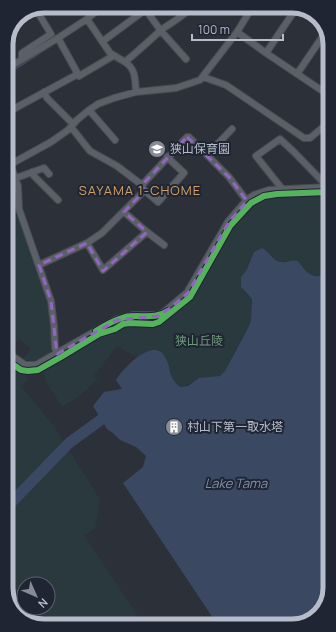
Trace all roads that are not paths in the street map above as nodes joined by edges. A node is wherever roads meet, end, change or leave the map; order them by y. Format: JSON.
{"nodes":[{"id":1,"x":95,"y":13,"type":"edge"},
{"id":2,"x":138,"y":13,"type":"edge"},
{"id":3,"x":148,"y":13,"type":"edge"},
{"id":4,"x":182,"y":13,"type":"edge"},
{"id":5,"x":247,"y":13,"type":"edge"},
{"id":6,"x":293,"y":13,"type":"edge"},
{"id":7,"x":40,"y":16,"type":"dead end"},
{"id":8,"x":87,"y":19,"type":"junction"},
{"id":9,"x":161,"y":31,"type":"junction"},
{"id":10,"x":237,"y":32,"type":"junction"},
{"id":11,"x":322,"y":37,"type":"edge"},
{"id":12,"x":58,"y":38,"type":"junction"},
{"id":13,"x":103,"y":41,"type":"junction"},
{"id":14,"x":266,"y":53,"type":"junction"},
{"id":15,"x":113,"y":56,"type":"junction"},
{"id":16,"x":22,"y":59,"type":"junction"},
{"id":17,"x":186,"y":59,"type":"dead end"},
{"id":18,"x":125,"y":62,"type":"junction"},
{"id":19,"x":13,"y":65,"type":"edge"},
{"id":20,"x":78,"y":74,"type":"junction"},
{"id":21,"x":297,"y":74,"type":"junction"},
{"id":22,"x":203,"y":77,"type":"junction"},
{"id":23,"x":323,"y":90,"type":"edge"},
{"id":24,"x":136,"y":92,"type":"junction"},
{"id":25,"x":45,"y":95,"type":"junction"},
{"id":26,"x":13,"y":110,"type":"edge"},
{"id":27,"x":89,"y":110,"type":"junction"},
{"id":28,"x":72,"y":126,"type":"junction"},
{"id":29,"x":323,"y":127,"type":"edge"},
{"id":30,"x":232,"y":129,"type":"dead end"},
{"id":31,"x":115,"y":140,"type":"dead end"},
{"id":32,"x":207,"y":155,"type":"junction"},
{"id":33,"x":167,"y":157,"type":"junction"},
{"id":34,"x":13,"y":163,"type":"edge"},
{"id":35,"x":13,"y":172,"type":"edge"},
{"id":36,"x":32,"y":172,"type":"junction"},
{"id":37,"x":49,"y":174,"type":"dead end"},
{"id":38,"x":16,"y":178,"type":"junction"},
{"id":39,"x":323,"y":182,"type":"edge"},
{"id":40,"x":142,"y":187,"type":"junction"},
{"id":41,"x":323,"y":188,"type":"edge"},
{"id":42,"x":283,"y":190,"type":"junction"},
{"id":43,"x":58,"y":200,"type":"dead end"},
{"id":44,"x":247,"y":201,"type":"junction"},
{"id":45,"x":124,"y":212,"type":"junction"},
{"id":46,"x":147,"y":232,"type":"junction"},
{"id":47,"x":87,"y":243,"type":"junction"},
{"id":48,"x":164,"y":245,"type":"dead end"},
{"id":49,"x":39,"y":266,"type":"junction"},
{"id":50,"x":57,"y":354,"type":"junction"},
{"id":51,"x":13,"y":358,"type":"edge"}],
"edges":[{"from":1,"to":8,"type":"street"},
{"from":2,"to":13,"type":"street"},
{"from":3,"to":9,"type":"street"},
{"from":4,"to":9,"type":"street"},
{"from":5,"to":10,"type":"street"},
{"from":6,"to":14,"type":"street"},
{"from":7,"to":16,"type":"street"},
{"from":8,"to":12,"type":"street"},
{"from":8,"to":13,"type":"street"},
{"from":9,"to":17,"type":"street"},
{"from":9,"to":18,"type":"street"},
{"from":10,"to":14,"type":"street"},
{"from":10,"to":22,"type":"street"},
{"from":11,"to":21,"type":"street"},
{"from":12,"to":16,"type":"street"},
{"from":12,"to":20,"type":"street"},
{"from":13,"to":15,"type":"street"},
{"from":14,"to":21,"type":"street"},
{"from":15,"to":18,"type":"street"},
{"from":15,"to":20,"type":"street"},
{"from":16,"to":19,"type":"street"},
{"from":18,"to":24,"type":"street"},
{"from":20,"to":25,"type":"street"},
{"from":21,"to":23,"type":"street"},
{"from":22,"to":24,"type":"street"},
{"from":22,"to":29,"type":"street"},
{"from":24,"to":27,"type":"street"},
{"from":25,"to":26,"type":"street"},
{"from":25,"to":28,"type":"street"},
{"from":27,"to":28,"type":"street"},
{"from":27,"to":31,"type":"street"},
{"from":28,"to":34,"type":"street"},
{"from":28,"to":40,"type":"street"},
{"from":30,"to":32,"type":"street"},
{"from":32,"to":33,"type":"street"},
{"from":32,"to":44,"type":"street"},
{"from":33,"to":40,"type":"street"},
{"from":33,"to":40,"type":"street"},
{"from":35,"to":38,"type":"street"},
{"from":36,"to":37,"type":"street"},
{"from":36,"to":38,"type":"street"},
{"from":36,"to":43,"type":"street"},
{"from":38,"to":49,"type":"street"},
{"from":39,"to":42,"type":"street"},
{"from":40,"to":45,"type":"street"},
{"from":41,"to":42,"type":"street"},
{"from":42,"to":44,"type":"street"},
{"from":44,"to":50,"type":"street"},
{"from":45,"to":46,"type":"street"},
{"from":45,"to":47,"type":"street"},
{"from":46,"to":47,"type":"street"},
{"from":46,"to":48,"type":"street"},
{"from":47,"to":49,"type":"street"},
{"from":49,"to":50,"type":"street"},
{"from":50,"to":51,"type":"street"}]}
